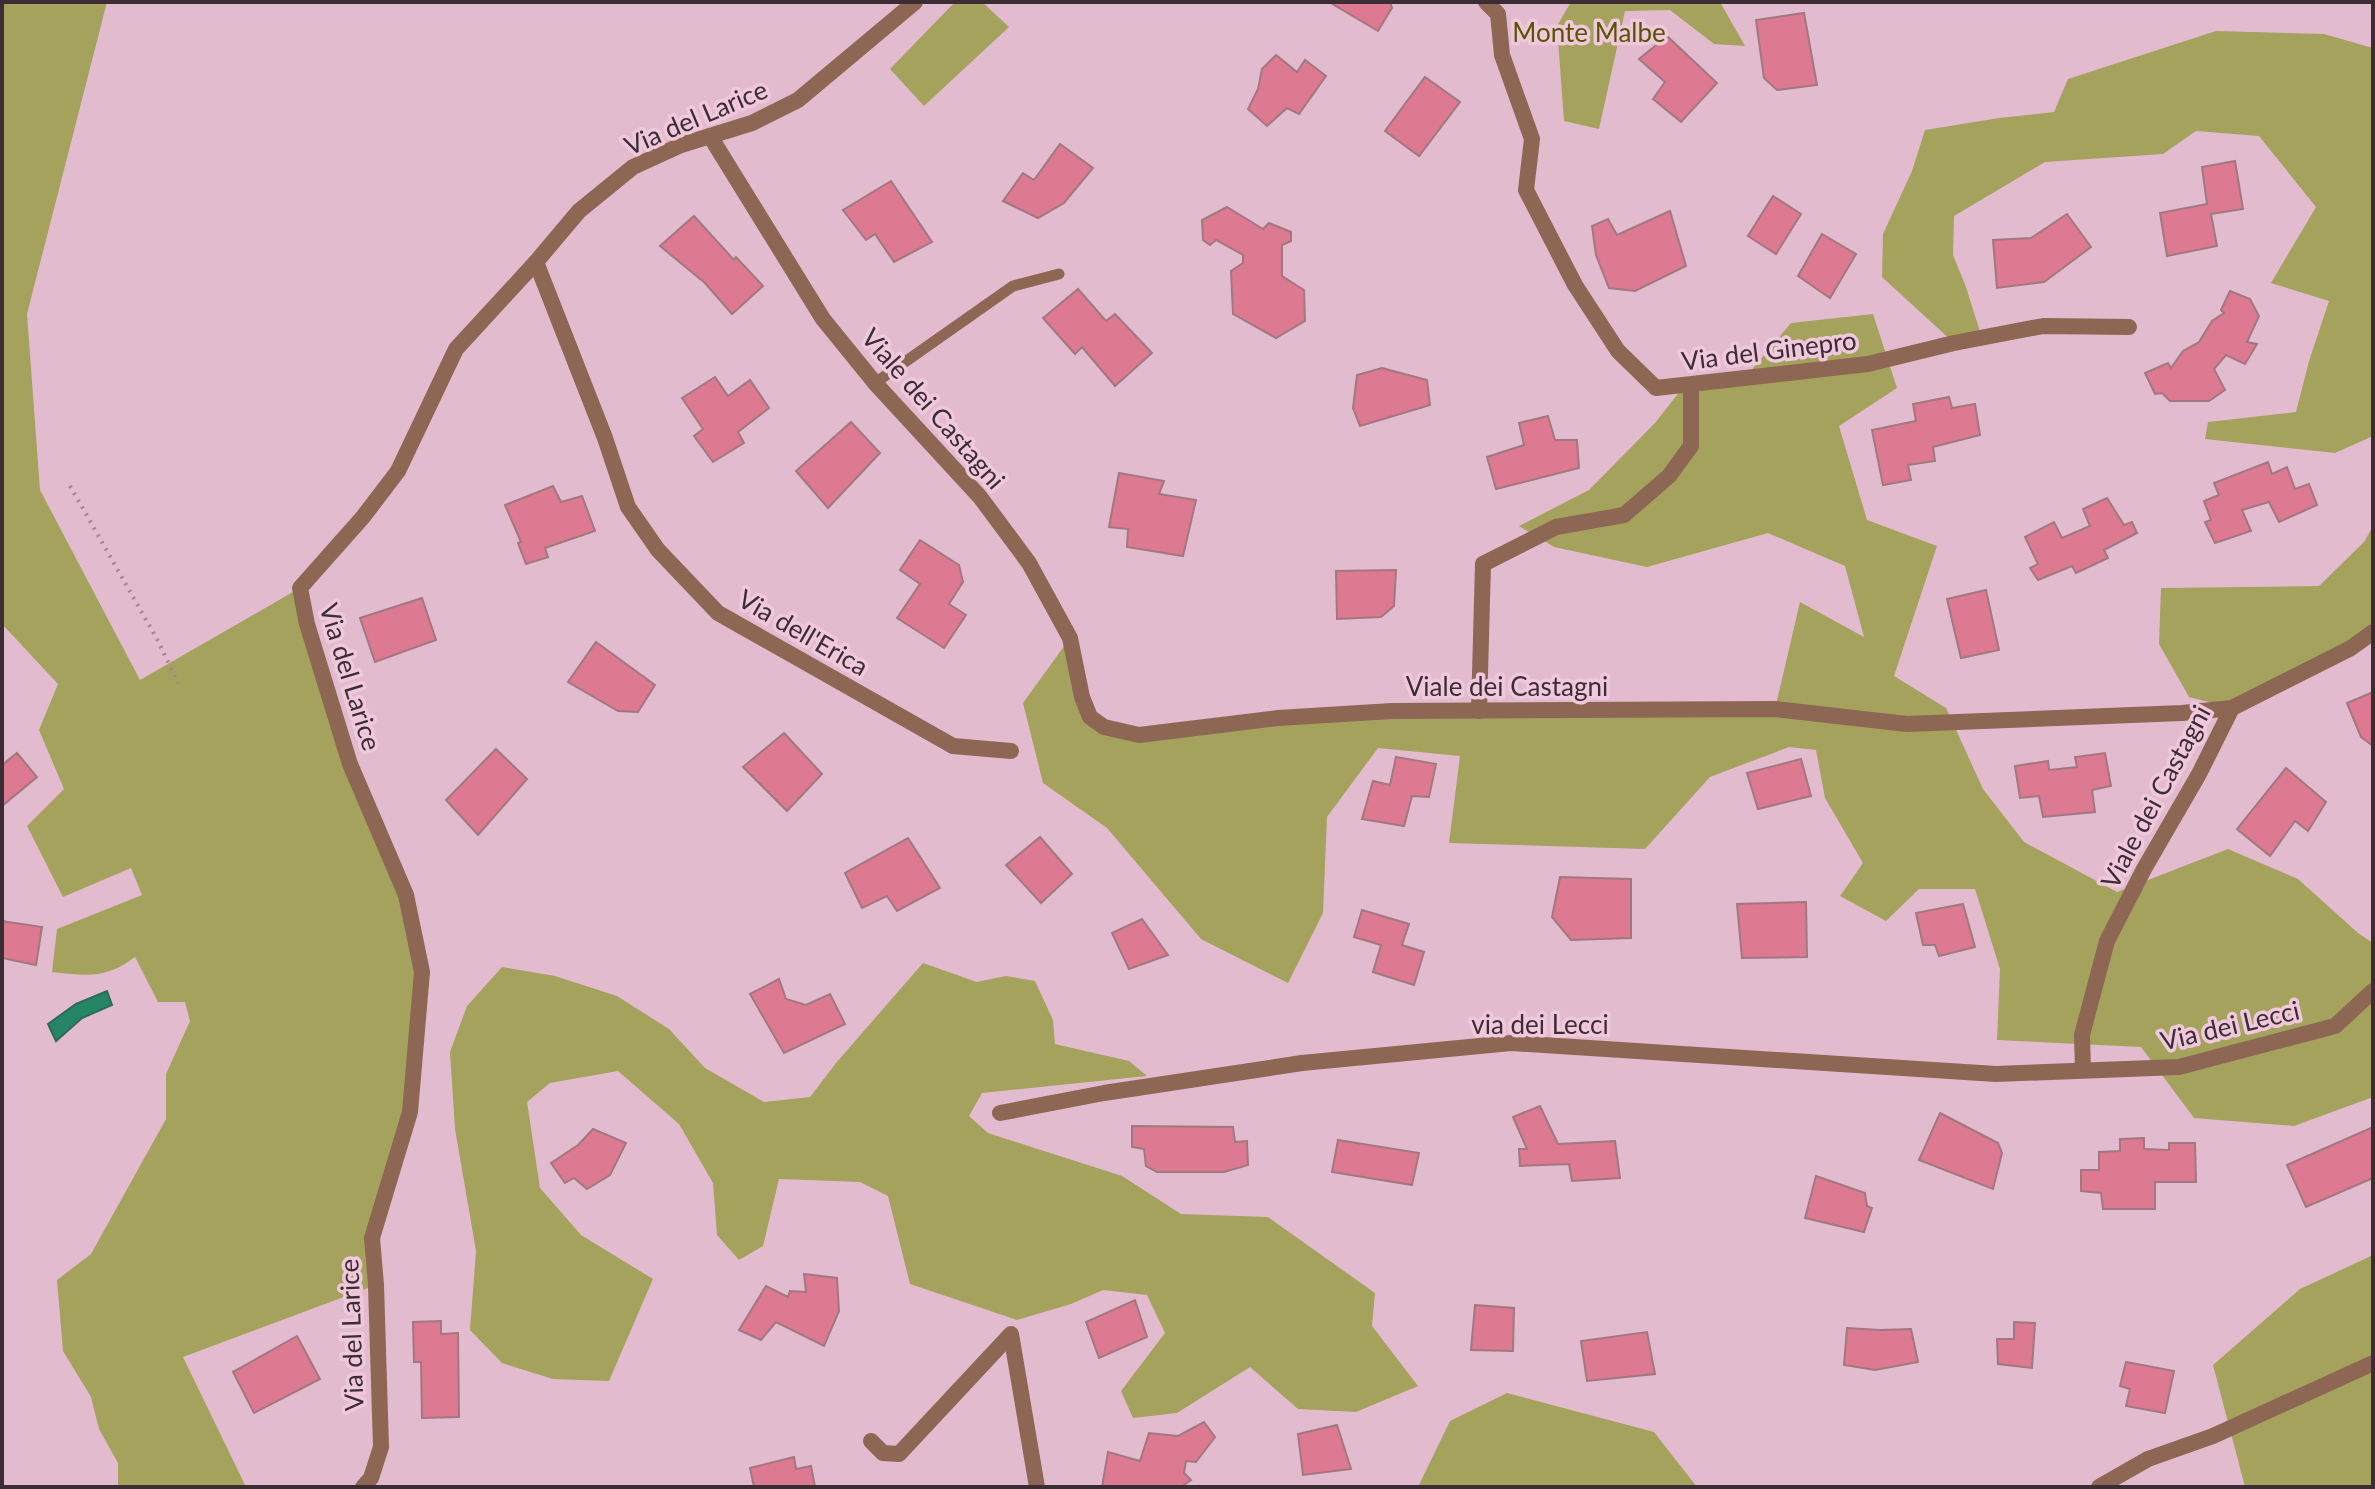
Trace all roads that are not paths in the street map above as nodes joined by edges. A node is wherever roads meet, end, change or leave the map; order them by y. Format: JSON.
{"nodes":[{"id":1,"x":915,"y":2,"type":"edge"},
{"id":2,"x":1486,"y":2,"type":"edge"},
{"id":3,"x":710,"y":136,"type":"junction"},
{"id":4,"x":536,"y":262,"type":"junction"},
{"id":5,"x":1059,"y":274,"type":"dead end"},
{"id":6,"x":2129,"y":327,"type":"dead end"},
{"id":7,"x":875,"y":383,"type":"junction"},
{"id":8,"x":1691,"y":385,"type":"junction"},
{"id":9,"x":2373,"y":632,"type":"edge"},
{"id":10,"x":2232,"y":708,"type":"junction"},
{"id":11,"x":1479,"y":711,"type":"junction"},
{"id":12,"x":1011,"y":751,"type":"dead end"},
{"id":13,"x":2373,"y":991,"type":"edge"},
{"id":14,"x":2083,"y":1070,"type":"junction"},
{"id":15,"x":1000,"y":1113,"type":"dead end"},
{"id":16,"x":2373,"y":1363,"type":"edge"},
{"id":17,"x":871,"y":1441,"type":"dead end"},
{"id":18,"x":363,"y":1487,"type":"edge"},
{"id":19,"x":1037,"y":1487,"type":"edge"},
{"id":20,"x":2099,"y":1487,"type":"edge"}],
"edges":[{"from":1,"to":3,"type":"street","name":"Via del Larice"},
{"from":2,"to":8,"type":"street","name":"Via del Ginepro"},
{"from":3,"to":4,"type":"street","name":"Via del Larice"},
{"from":3,"to":7,"type":"street","name":"Viale dei Castagni"},
{"from":4,"to":12,"type":"street","name":"Via dell'Erica"},
{"from":4,"to":18,"type":"street","name":"Via del Larice"},
{"from":5,"to":7,"type":"lane"},
{"from":6,"to":8,"type":"street","name":"Via del Ginepro"},
{"from":7,"to":11,"type":"street","name":"Viale dei Castagni"},
{"from":8,"to":11,"type":"street"},
{"from":9,"to":10,"type":"street"},
{"from":10,"to":11,"type":"street","name":"Viale dei Castagni"},
{"from":10,"to":14,"type":"street","name":"Viale dei Castagni"},
{"from":13,"to":14,"type":"street","name":"Via dei Lecci"},
{"from":14,"to":15,"type":"street","name":"via dei Lecci"},
{"from":16,"to":20,"type":"street"},
{"from":17,"to":19,"type":"street"}]}
